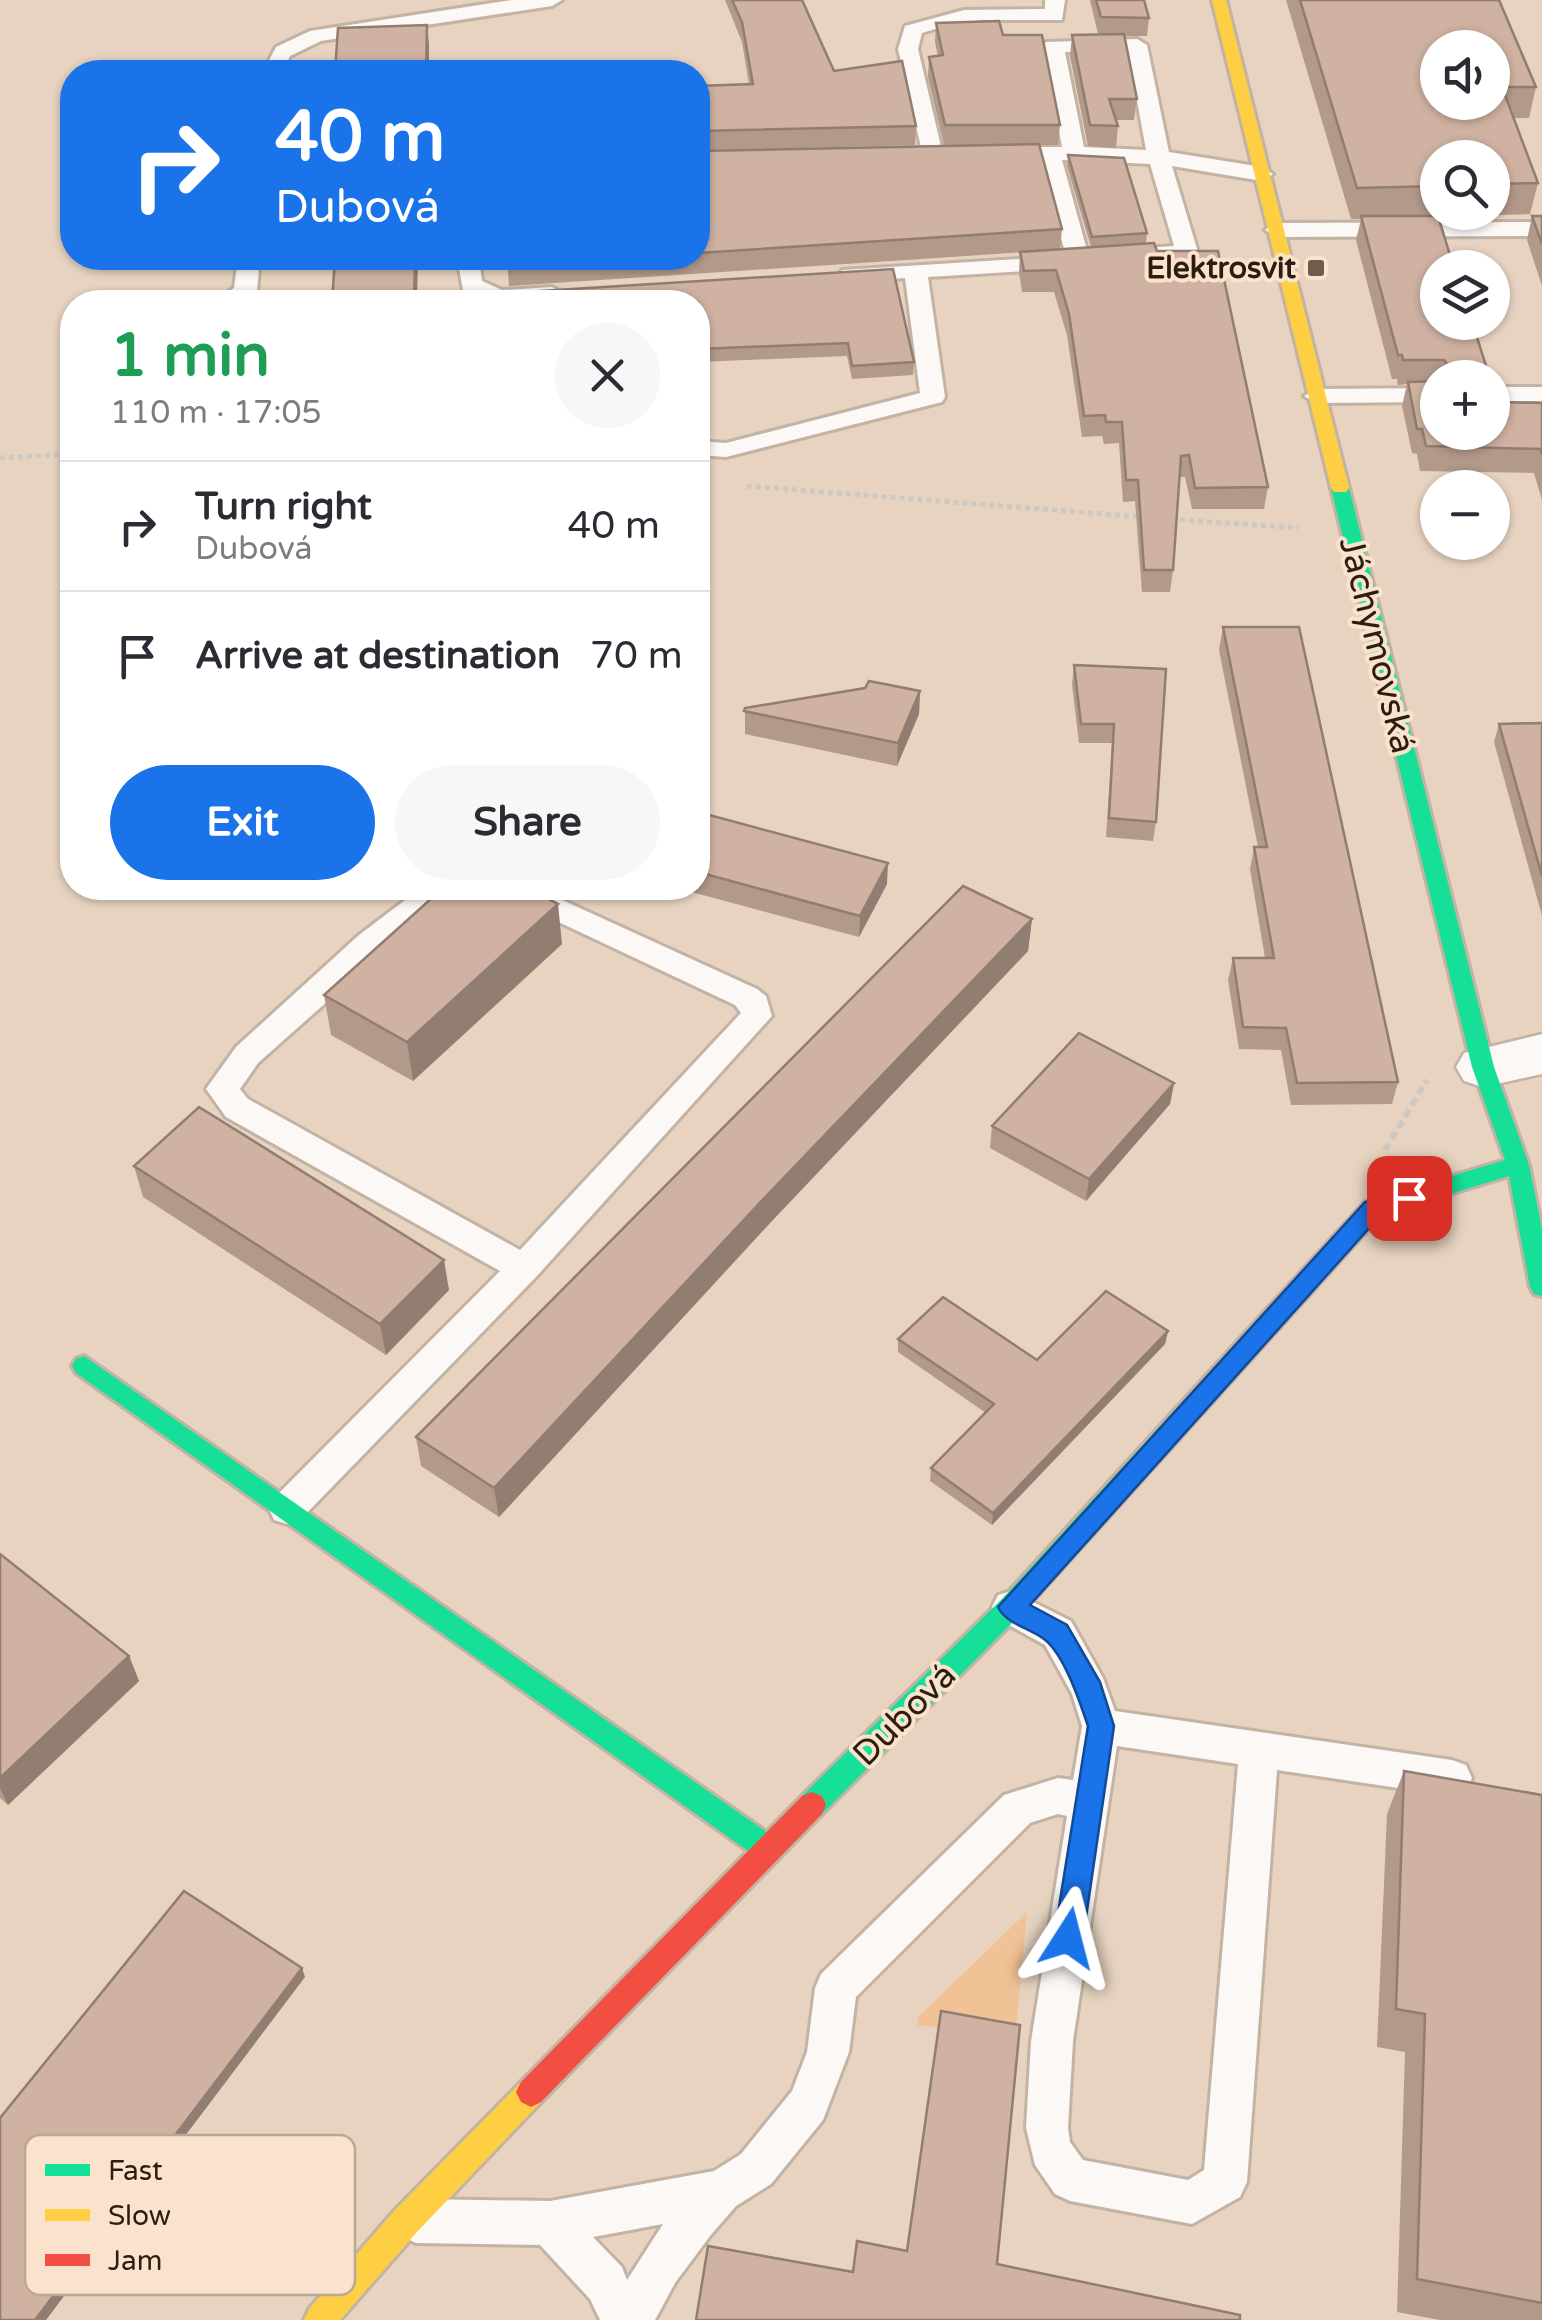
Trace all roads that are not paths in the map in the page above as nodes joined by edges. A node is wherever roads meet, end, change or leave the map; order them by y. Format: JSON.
{"nodes":[{"id":1,"x":552,"y":0,"type":"edge"},
{"id":2,"x":1055,"y":0,"type":"edge"},
{"id":3,"x":1220,"y":0,"type":"edge"},
{"id":4,"x":275,"y":60,"type":"edge"},
{"id":5,"x":1049,"y":154,"type":"junction"},
{"id":6,"x":1075,"y":155,"type":"junction"},
{"id":7,"x":1159,"y":159,"type":"junction"},
{"id":8,"x":1262,"y":174,"type":"junction"},
{"id":9,"x":1542,"y":229,"type":"edge"},
{"id":10,"x":1276,"y":230,"type":"junction"},
{"id":11,"x":1097,"y":259,"type":"junction"},
{"id":12,"x":469,"y":270,"type":"edge"},
{"id":13,"x":916,"y":271,"type":"junction"},
{"id":14,"x":816,"y":277,"type":"edge"},
{"id":15,"x":483,"y":290,"type":"edge"},
{"id":16,"x":1510,"y":394,"type":"edge"},
{"id":17,"x":1542,"y":394,"type":"edge"},
{"id":18,"x":1420,"y":395,"type":"edge"},
{"id":19,"x":1316,"y":396,"type":"junction"},
{"id":20,"x":710,"y":449,"type":"edge"},
{"id":21,"x":425,"y":900,"type":"edge"},
{"id":22,"x":538,"y":900,"type":"edge"},
{"id":23,"x":1542,"y":1054,"type":"edge"},
{"id":24,"x":1483,"y":1067,"type":"junction"},
{"id":25,"x":1518,"y":1165,"type":"junction"},
{"id":26,"x":524,"y":1268,"type":"junction"},
{"id":27,"x":1542,"y":1287,"type":"edge"},
{"id":28,"x":84,"y":1366,"type":"dead end"},
{"id":29,"x":287,"y":1510,"type":"junction"},
{"id":30,"x":1011,"y":1607,"type":"junction"},
{"id":31,"x":1101,"y":1726,"type":"junction"},
{"id":32,"x":1259,"y":1748,"type":"junction"},
{"id":33,"x":1452,"y":1778,"type":"edge"},
{"id":34,"x":1090,"y":1801,"type":"junction"},
{"id":35,"x":768,"y":1849,"type":"junction"},
{"id":36,"x":721,"y":2191,"type":"junction"},
{"id":37,"x":406,"y":2220,"type":"junction"},
{"id":38,"x":550,"y":2223,"type":"junction"},
{"id":39,"x":355,"y":2279,"type":"edge"},
{"id":40,"x":342,"y":2295,"type":"edge"},
{"id":41,"x":320,"y":2320,"type":"edge"},
{"id":42,"x":623,"y":2320,"type":"edge"},
{"id":43,"x":633,"y":2320,"type":"edge"}],
"edges":[{"from":1,"to":4,"type":"lane"},
{"from":2,"to":5,"type":"lane"},
{"from":3,"to":8,"type":"street","name":"Jáchymovská"},
{"from":5,"to":6,"type":"lane"},
{"from":5,"to":11,"type":"lane"},
{"from":6,"to":7,"type":"lane"},
{"from":6,"to":7,"type":"lane"},
{"from":7,"to":8,"type":"lane"},
{"from":7,"to":11,"type":"lane"},
{"from":8,"to":10,"type":"street","name":"Jáchymovská"},
{"from":9,"to":10,"type":"lane"},
{"from":10,"to":19,"type":"street","name":"Jáchymovská"},
{"from":11,"to":13,"type":"lane"},
{"from":12,"to":15,"type":"lane"},
{"from":13,"to":14,"type":"lane"},
{"from":13,"to":20,"type":"lane"},
{"from":16,"to":17,"type":"lane"},
{"from":18,"to":19,"type":"lane"},
{"from":19,"to":24,"type":"street","name":"Jáchymovská"},
{"from":21,"to":26,"type":"lane"},
{"from":22,"to":26,"type":"lane"},
{"from":23,"to":24,"type":"street"},
{"from":24,"to":25,"type":"street","name":"Jáchymovská"},
{"from":25,"to":27,"type":"street","name":"Jáchymovská"},
{"from":25,"to":30,"type":"street","name":"Dubová"},
{"from":26,"to":29,"type":"lane"},
{"from":28,"to":29,"type":"street"},
{"from":29,"to":35,"type":"street"},
{"from":30,"to":31,"type":"lane"},
{"from":30,"to":35,"type":"street","name":"Dubová"},
{"from":31,"to":32,"type":"lane"},
{"from":31,"to":34,"type":"lane"},
{"from":32,"to":33,"type":"lane"},
{"from":32,"to":34,"type":"lane"},
{"from":34,"to":36,"type":"lane"},
{"from":35,"to":37,"type":"street","name":"Dubová"},
{"from":36,"to":38,"type":"lane"},
{"from":36,"to":43,"type":"lane"},
{"from":37,"to":38,"type":"lane"},
{"from":37,"to":39,"type":"street","name":"Dubová"},
{"from":38,"to":42,"type":"lane"},
{"from":40,"to":41,"type":"street","name":"Dubová"}]}
